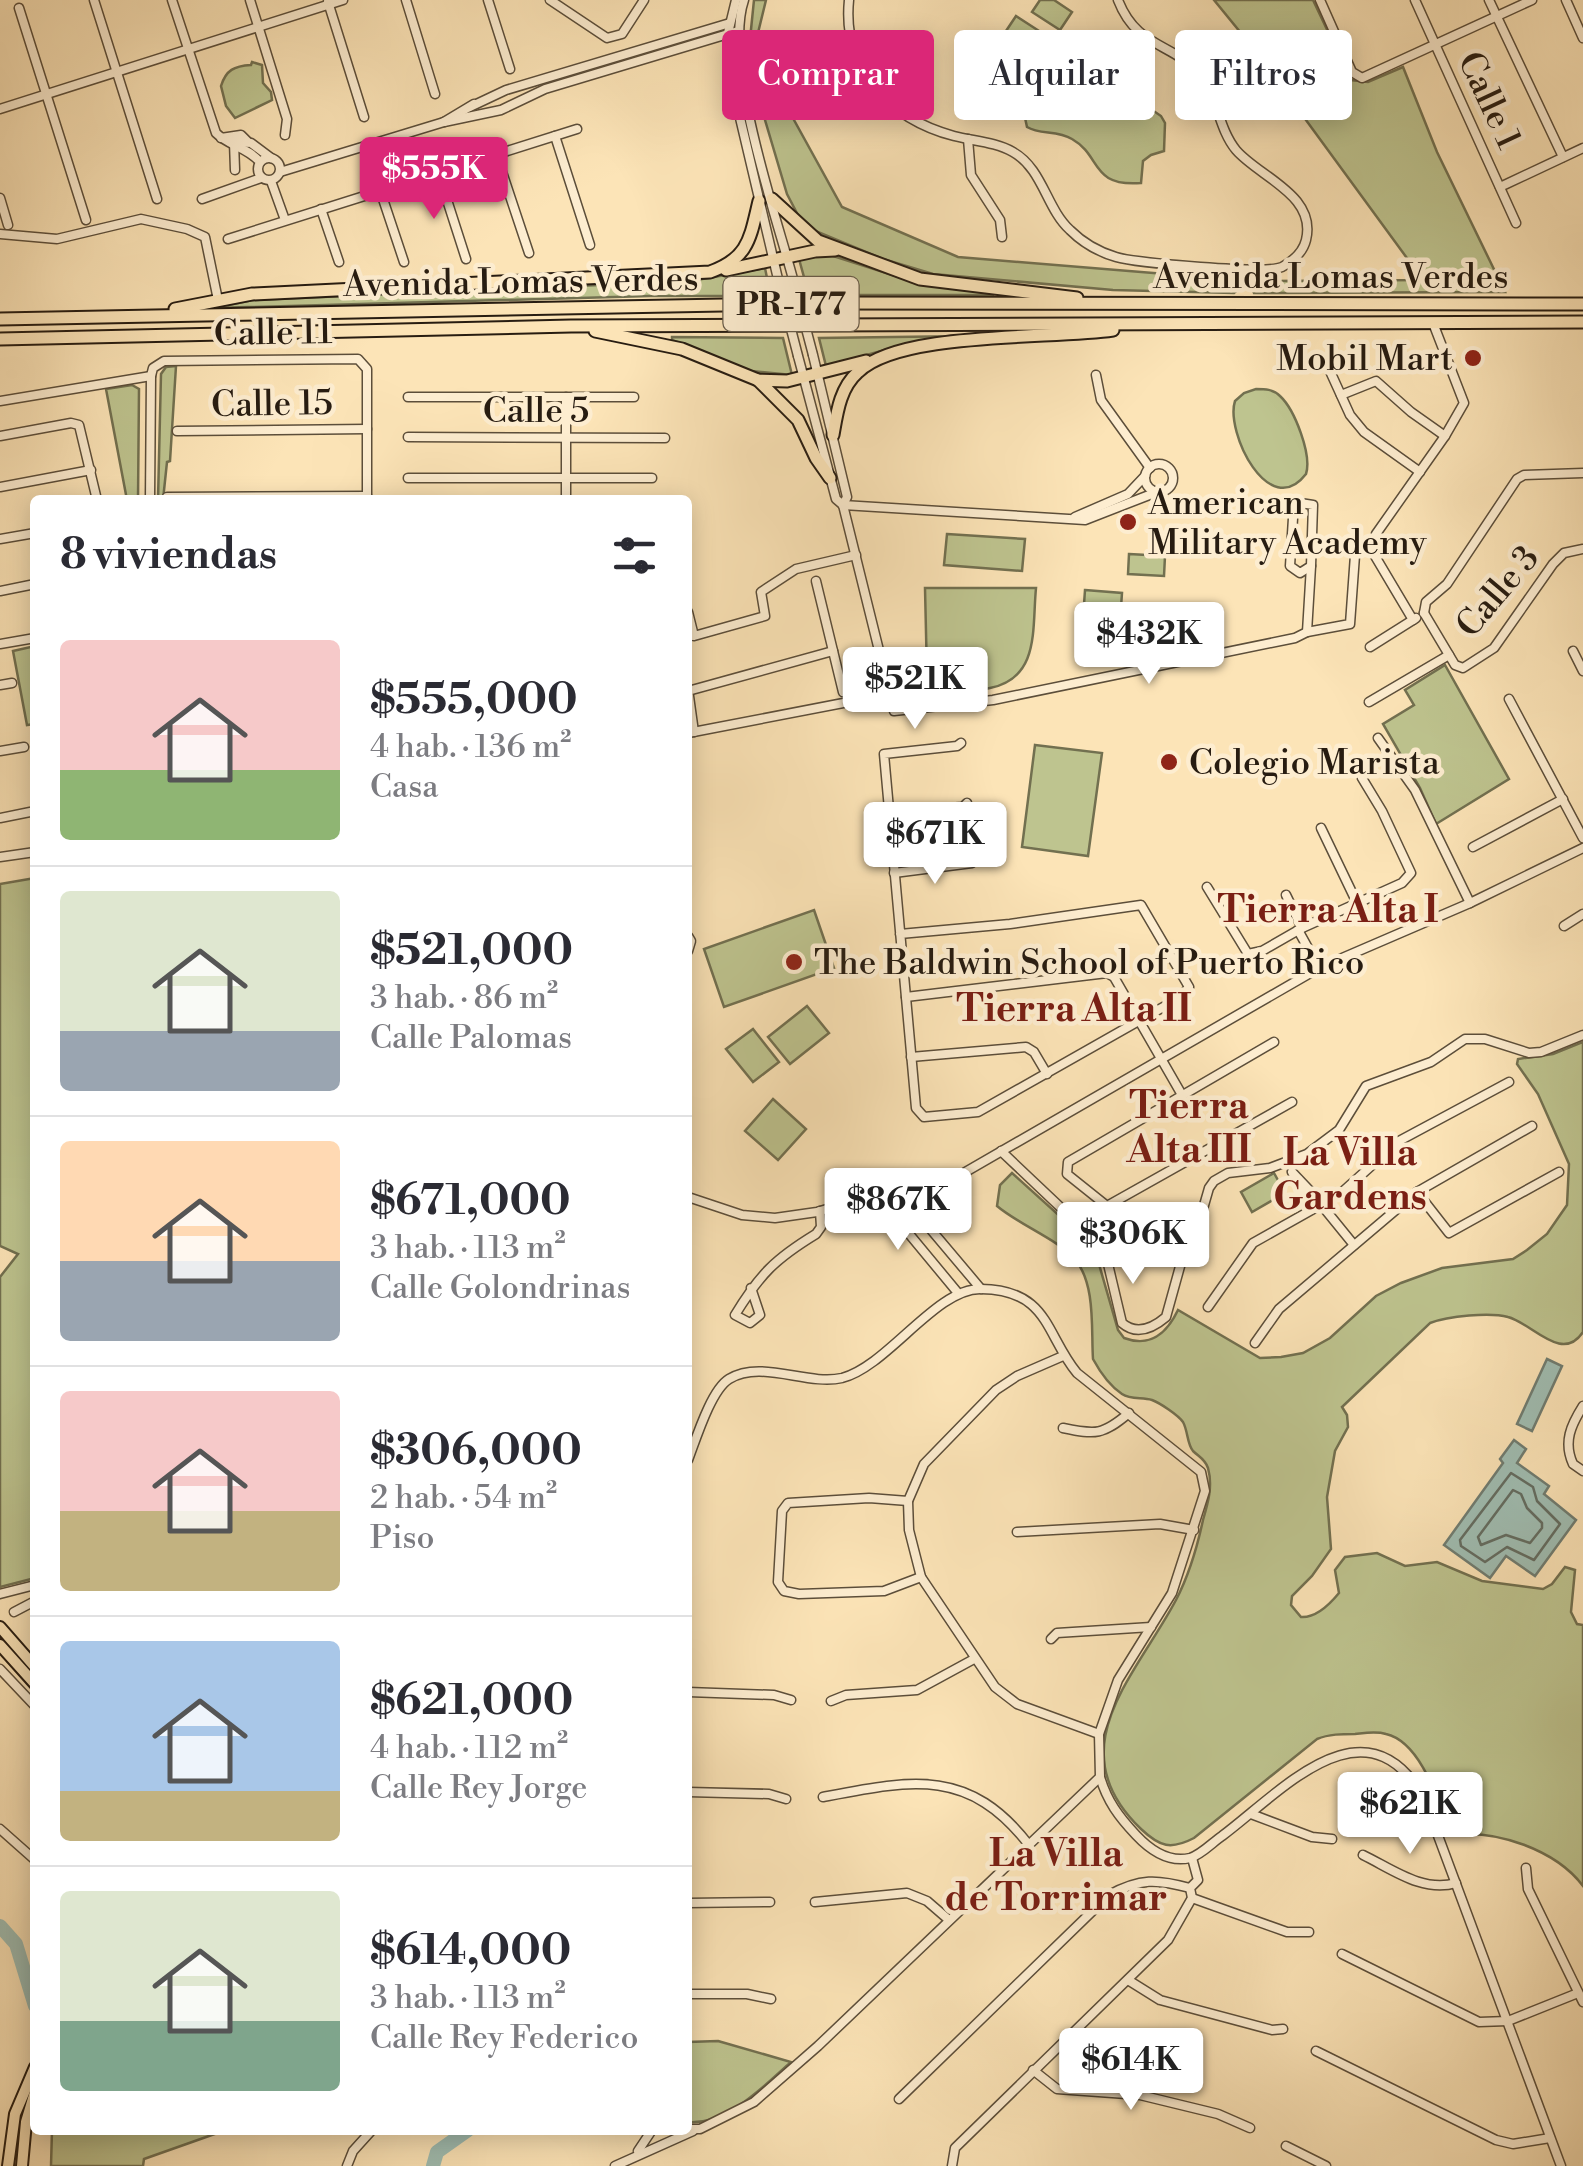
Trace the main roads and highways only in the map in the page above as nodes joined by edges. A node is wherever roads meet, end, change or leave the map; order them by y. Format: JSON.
{"nodes":[{"id":1,"x":840,"y":250,"type":"junction"},
{"id":2,"x":710,"y":272,"type":"junction"},
{"id":3,"x":1141,"y":302,"type":"junction"},
{"id":4,"x":1583,"y":304,"type":"edge"},
{"id":5,"x":134,"y":316,"type":"junction"},
{"id":6,"x":0,"y":319,"type":"edge"},
{"id":7,"x":1583,"y":322,"type":"edge"},
{"id":8,"x":1150,"y":324,"type":"junction"},
{"id":9,"x":571,"y":326,"type":"junction"},
{"id":10,"x":0,"y":339,"type":"edge"},
{"id":11,"x":877,"y":358,"type":"junction"},
{"id":12,"x":758,"y":380,"type":"junction"},
{"id":13,"x":833,"y":435,"type":"road end"},
{"id":14,"x":830,"y":478,"type":"road end"},
{"id":15,"x":0,"y":1627,"type":"edge"},
{"id":16,"x":0,"y":1645,"type":"edge"},
{"id":17,"x":30,"y":1662,"type":"edge"},
{"id":18,"x":30,"y":1678,"type":"edge"},
{"id":19,"x":30,"y":2084,"type":"edge"},
{"id":20,"x":30,"y":2096,"type":"edge"},
{"id":21,"x":25,"y":2101,"type":"junction"},
{"id":22,"x":8,"y":2166,"type":"edge"},
{"id":23,"x":22,"y":2166,"type":"edge"}],
"edges":[{"from":1,"to":2,"type":"highway"},
{"from":1,"to":2,"type":"highway"},
{"from":1,"to":3,"type":"highway"},
{"from":2,"to":5,"type":"highway"},
{"from":3,"to":4,"type":"highway","name":"Avenida Lomas Verdes","number":"PR-177"},
{"from":3,"to":5,"type":"highway","name":"Avenida Lomas Verdes","number":"PR-177"},
{"from":5,"to":6,"type":"highway","name":"Avenida Lomas Verdes","number":"PR-177"},
{"from":7,"to":8,"type":"highway","name":"Avenida Lomas Verdes","number":"PR-177"},
{"from":8,"to":9,"type":"highway","name":"Avenida Lomas Verdes","number":"PR-177"},
{"from":8,"to":11,"type":"highway"},
{"from":9,"to":10,"type":"highway","name":"Avenida Lomas Verdes","number":"PR-177"},
{"from":9,"to":12,"type":"highway"},
{"from":11,"to":12,"type":"highway"},
{"from":11,"to":13,"type":"highway"},
{"from":12,"to":14,"type":"highway"},
{"from":15,"to":17,"type":"main road"},
{"from":16,"to":18,"type":"main road"},
{"from":19,"to":21,"type":"main road"},
{"from":20,"to":21,"type":"main road"},
{"from":21,"to":22,"type":"main road"},
{"from":21,"to":23,"type":"main road"}]}
